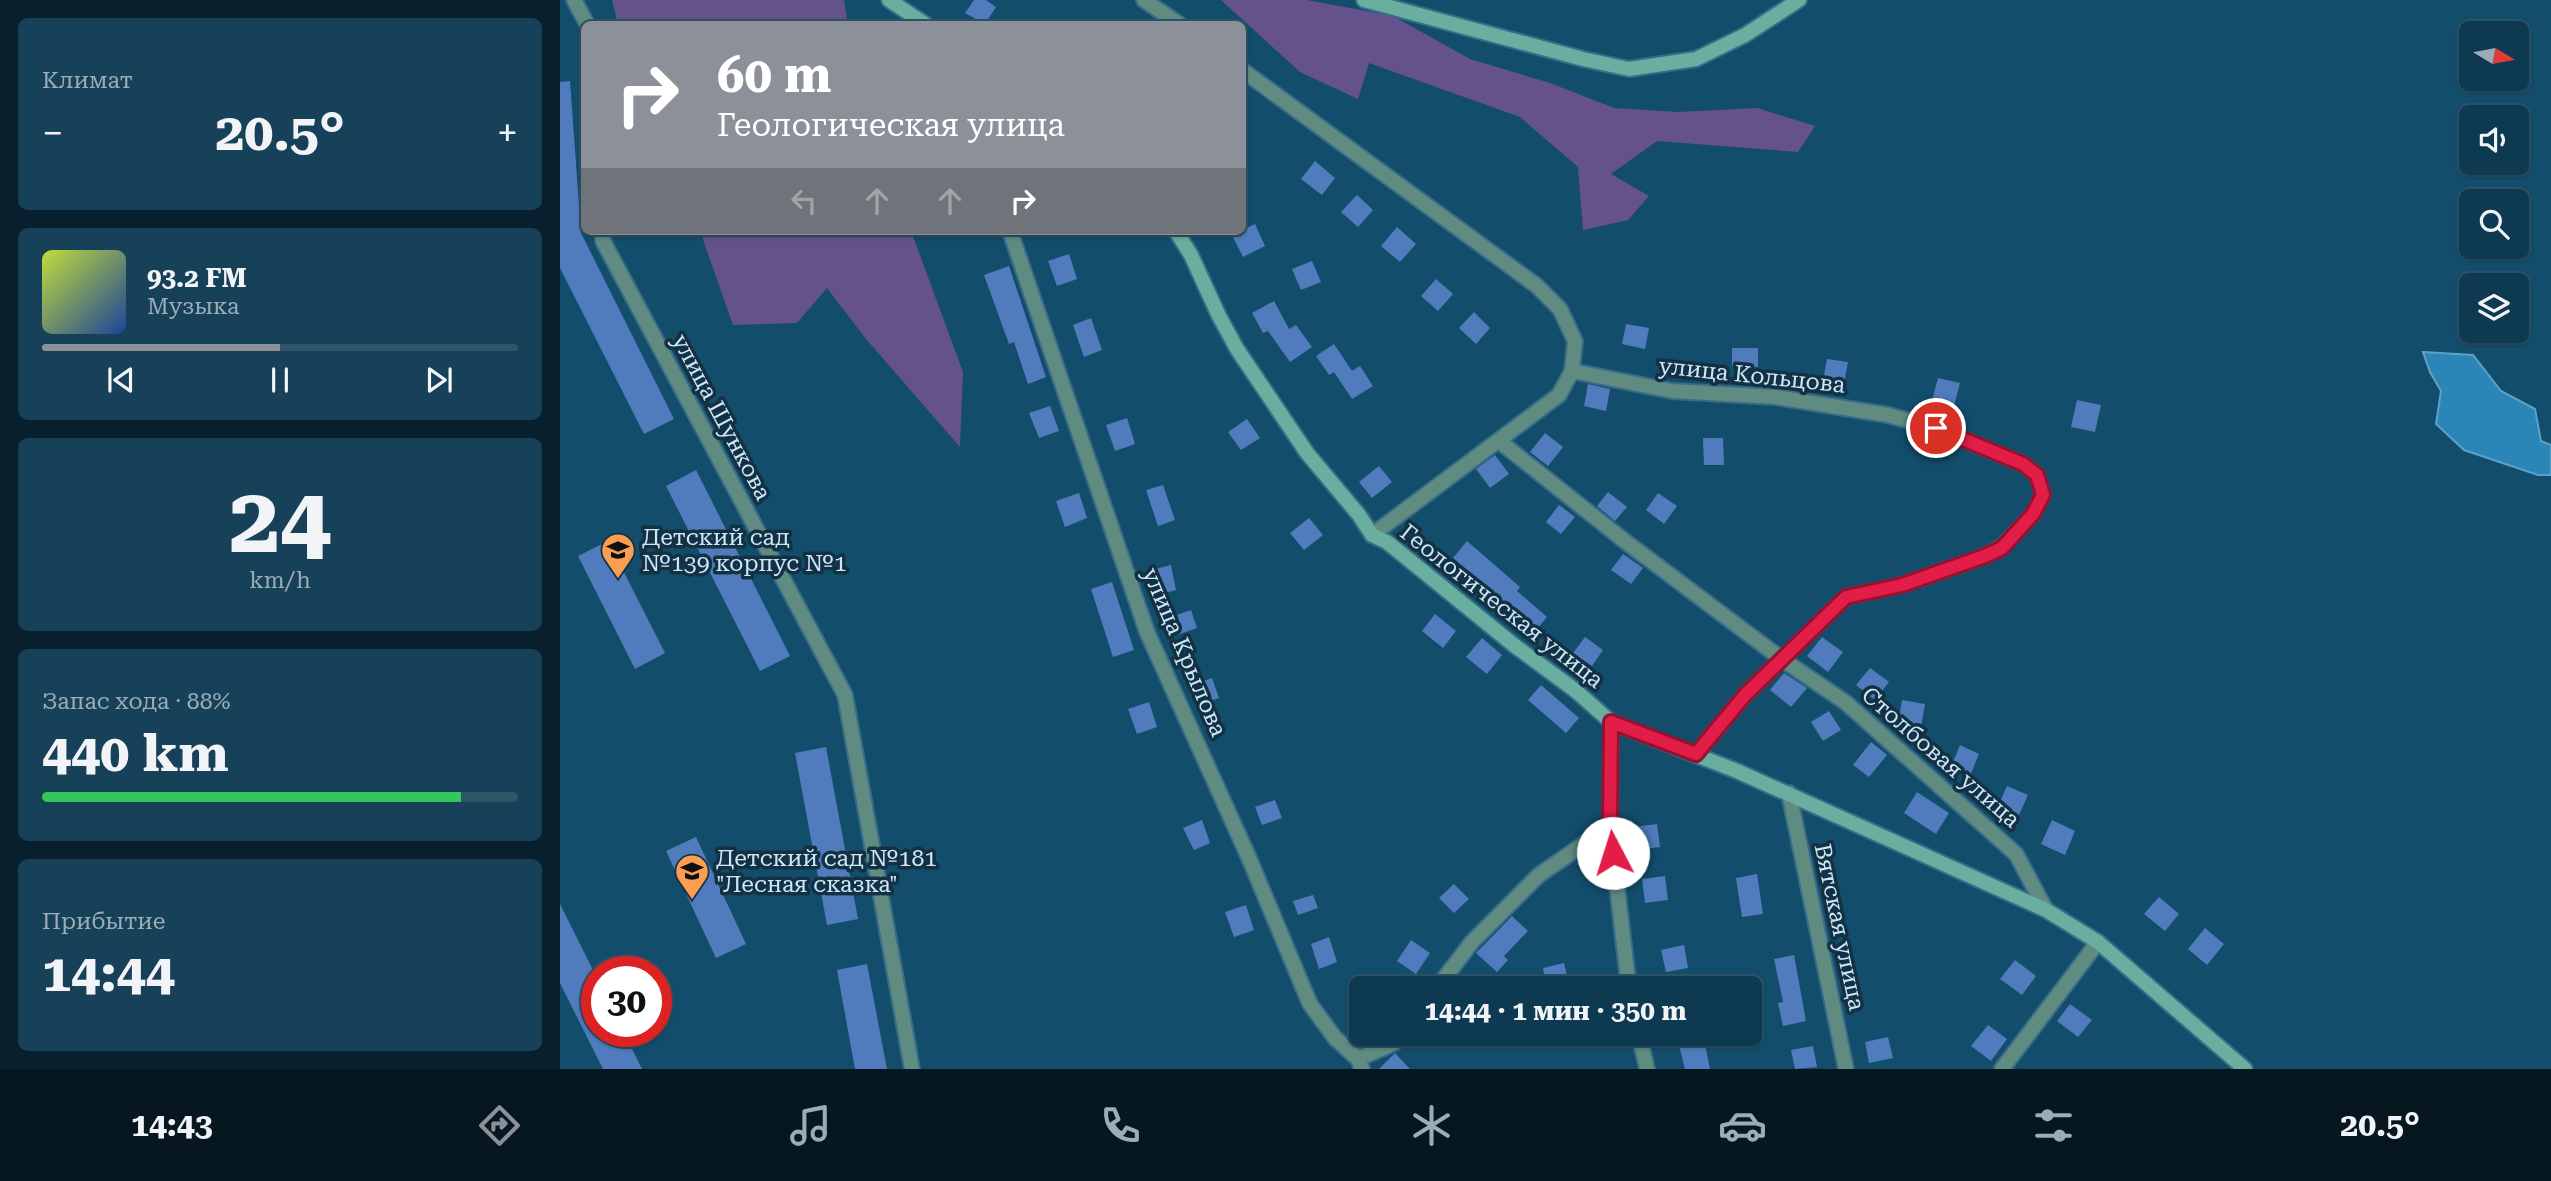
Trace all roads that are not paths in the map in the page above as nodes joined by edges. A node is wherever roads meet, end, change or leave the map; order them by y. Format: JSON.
{"nodes":[{"id":1,"x":574,"y":0,"type":"edge"},
{"id":2,"x":889,"y":0,"type":"edge"},
{"id":3,"x":1144,"y":0,"type":"edge"},
{"id":4,"x":1364,"y":0,"type":"edge"},
{"id":5,"x":1799,"y":0,"type":"edge"},
{"id":6,"x":585,"y":21,"type":"edge"},
{"id":7,"x":920,"y":21,"type":"edge"},
{"id":8,"x":1175,"y":21,"type":"edge"},
{"id":9,"x":1246,"y":73,"type":"edge"},
{"id":10,"x":602,"y":235,"type":"edge"},
{"id":11,"x":1011,"y":235,"type":"edge"},
{"id":12,"x":1178,"y":235,"type":"edge"},
{"id":13,"x":1572,"y":371,"type":"junction"},
{"id":14,"x":1499,"y":441,"type":"junction"},
{"id":15,"x":1372,"y":535,"type":"junction"},
{"id":16,"x":1783,"y":660,"type":"junction"},
{"id":17,"x":1611,"y":722,"type":"junction"},
{"id":18,"x":1696,"y":754,"type":"junction"},
{"id":19,"x":1789,"y":793,"type":"junction"},
{"id":20,"x":1610,"y":826,"type":"junction"},
{"id":21,"x":2046,"y":910,"type":"junction"},
{"id":22,"x":2098,"y":942,"type":"junction"},
{"id":23,"x":1446,"y":976,"type":"edge"},
{"id":24,"x":1627,"y":976,"type":"edge"},
{"id":25,"x":1389,"y":1046,"type":"edge"},
{"id":26,"x":1642,"y":1046,"type":"edge"},
{"id":27,"x":1360,"y":1064,"type":"edge"},
{"id":28,"x":912,"y":1069,"type":"edge"},
{"id":29,"x":1647,"y":1069,"type":"edge"},
{"id":30,"x":1846,"y":1069,"type":"edge"},
{"id":31,"x":2002,"y":1069,"type":"edge"},
{"id":32,"x":2245,"y":1069,"type":"edge"}],
"edges":[{"from":1,"to":6,"type":"street"},
{"from":2,"to":7,"type":"street"},
{"from":3,"to":8,"type":"street"},
{"from":4,"to":5,"type":"street"},
{"from":9,"to":13,"type":"street"},
{"from":10,"to":28,"type":"street","name":"улица Шункова"},
{"from":11,"to":27,"type":"street","name":"улица Крылова"},
{"from":12,"to":15,"type":"street","name":"Геологическая улица"},
{"from":13,"to":14,"type":"street"},
{"from":13,"to":16,"type":"street","name":"улица Кольцова"},
{"from":14,"to":15,"type":"street"},
{"from":14,"to":16,"type":"street","name":"Столбовая улица"},
{"from":15,"to":17,"type":"street","name":"Геологическая улица"},
{"from":16,"to":18,"type":"street"},
{"from":16,"to":21,"type":"street","name":"Столбовая улица"},
{"from":17,"to":18,"type":"street","name":"Геологическая улица"},
{"from":17,"to":20,"type":"street"},
{"from":18,"to":19,"type":"street","name":"Геологическая улица"},
{"from":19,"to":21,"type":"street","name":"Геологическая улица"},
{"from":19,"to":30,"type":"street","name":"Вятская улица"},
{"from":20,"to":23,"type":"street"},
{"from":20,"to":24,"type":"street"},
{"from":21,"to":22,"type":"street","name":"Геологическая улица"},
{"from":22,"to":31,"type":"street"},
{"from":22,"to":32,"type":"street","name":"Геологическая улица"},
{"from":25,"to":27,"type":"street"},
{"from":26,"to":29,"type":"street"}]}
